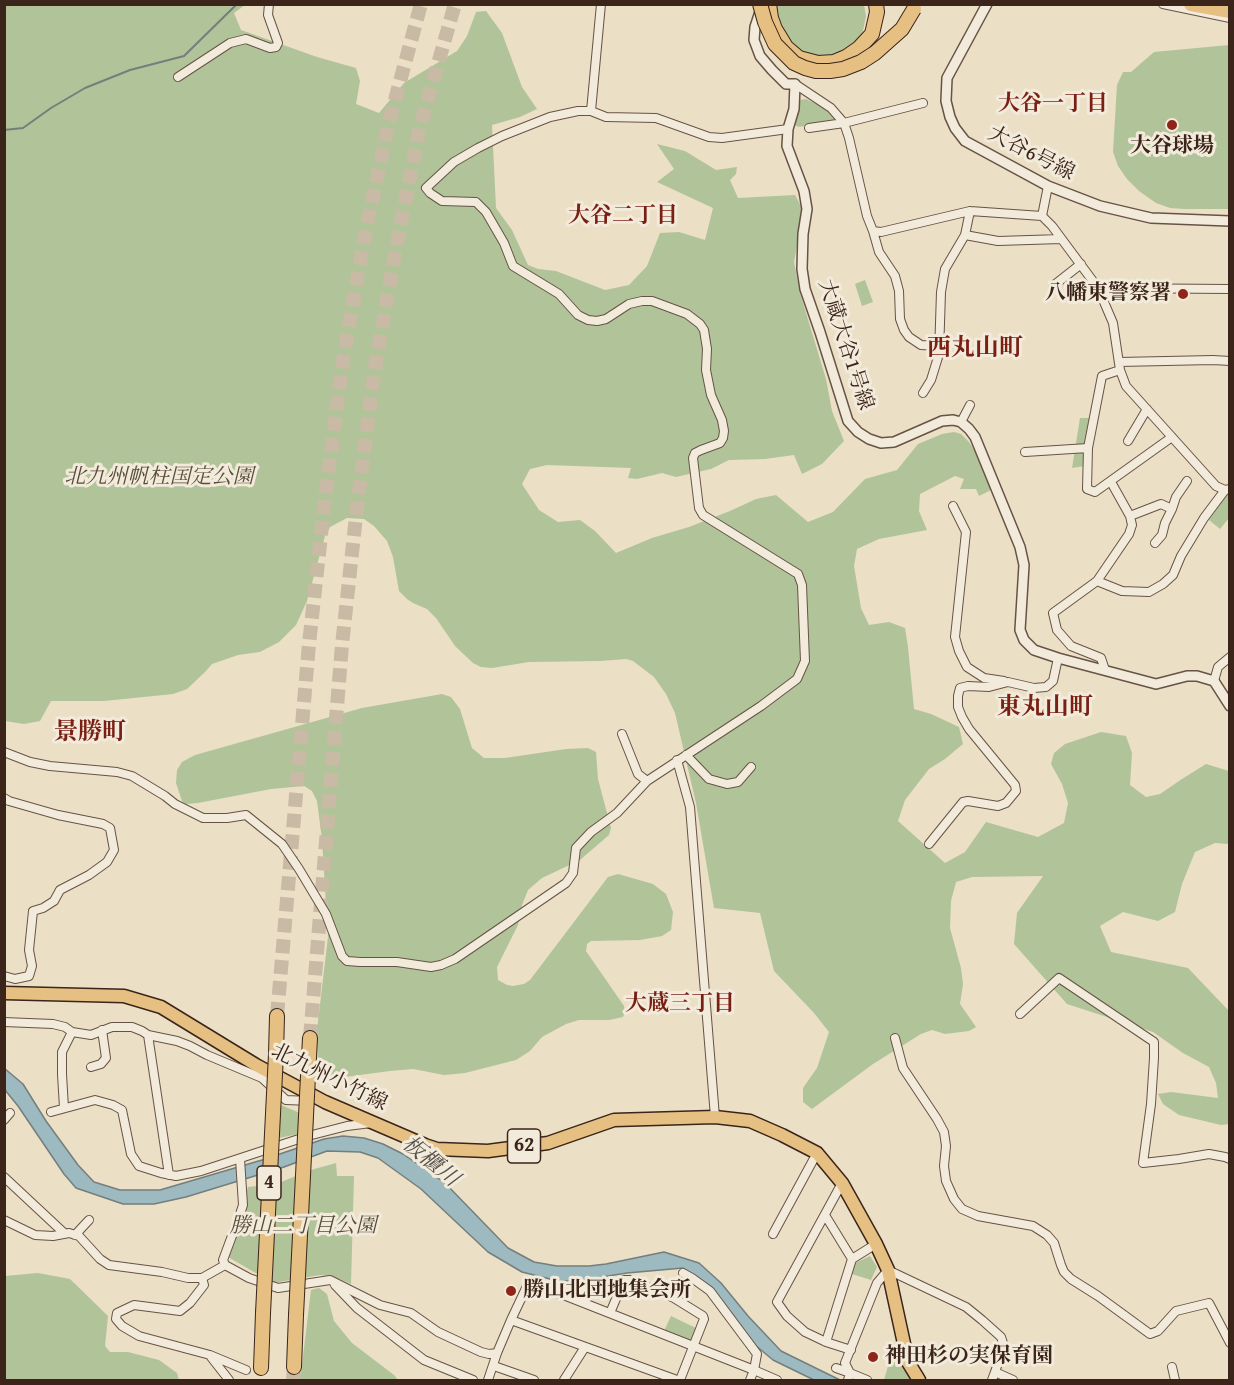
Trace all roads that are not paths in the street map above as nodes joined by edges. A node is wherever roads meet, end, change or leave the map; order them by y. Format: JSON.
{"nodes":[{"id":1,"x":269,"y":4,"type":"edge"},
{"id":2,"x":601,"y":4,"type":"edge"},
{"id":3,"x":762,"y":4,"type":"edge"},
{"id":4,"x":769,"y":4,"type":"edge"},
{"id":5,"x":868,"y":4,"type":"edge"},
{"id":6,"x":876,"y":4,"type":"edge"},
{"id":7,"x":987,"y":4,"type":"edge"},
{"id":8,"x":1163,"y":4,"type":"edge"},
{"id":9,"x":1191,"y":4,"type":"edge"},
{"id":10,"x":915,"y":6,"type":"edge"},
{"id":11,"x":1230,"y":11,"type":"edge"},
{"id":12,"x":1230,"y":18,"type":"edge"},
{"id":13,"x":859,"y":48,"type":"junction"},
{"id":14,"x":178,"y":77,"type":"dead end"},
{"id":15,"x":795,"y":84,"type":"junction"},
{"id":16,"x":923,"y":103,"type":"dead end"},
{"id":17,"x":591,"y":111,"type":"junction"},
{"id":18,"x":844,"y":123,"type":"junction"},
{"id":19,"x":809,"y":128,"type":"dead end"},
{"id":20,"x":788,"y":129,"type":"junction"},
{"id":21,"x":1048,"y":186,"type":"junction"},
{"id":22,"x":970,"y":211,"type":"junction"},
{"id":23,"x":1042,"y":216,"type":"junction"},
{"id":24,"x":1230,"y":221,"type":"edge"},
{"id":25,"x":873,"y":231,"type":"junction"},
{"id":26,"x":965,"y":235,"type":"junction"},
{"id":27,"x":1061,"y":239,"type":"junction"},
{"id":28,"x":1081,"y":264,"type":"junction"},
{"id":29,"x":1053,"y":286,"type":"dead end"},
{"id":30,"x":1098,"y":288,"type":"junction"},
{"id":31,"x":1230,"y":289,"type":"edge"},
{"id":32,"x":940,"y":345,"type":"junction"},
{"id":33,"x":1230,"y":361,"type":"edge"},
{"id":34,"x":1120,"y":366,"type":"junction"},
{"id":35,"x":923,"y":393,"type":"dead end"},
{"id":36,"x":970,"y":405,"type":"dead end"},
{"id":37,"x":1147,"y":409,"type":"junction"},
{"id":38,"x":961,"y":422,"type":"junction"},
{"id":39,"x":1172,"y":437,"type":"junction"},
{"id":40,"x":1128,"y":441,"type":"dead end"},
{"id":41,"x":1088,"y":448,"type":"junction"},
{"id":42,"x":1026,"y":452,"type":"dead end"},
{"id":43,"x":1187,"y":481,"type":"dead end"},
{"id":44,"x":1111,"y":482,"type":"junction"},
{"id":45,"x":1227,"y":489,"type":"edge"},
{"id":46,"x":953,"y":506,"type":"dead end"},
{"id":47,"x":1172,"y":509,"type":"junction"},
{"id":48,"x":1130,"y":516,"type":"junction"},
{"id":49,"x":1155,"y":543,"type":"dead end"},
{"id":50,"x":1097,"y":580,"type":"junction"},
{"id":51,"x":1230,"y":657,"type":"edge"},
{"id":52,"x":1058,"y":658,"type":"junction"},
{"id":53,"x":1105,"y":670,"type":"junction"},
{"id":54,"x":1214,"y":681,"type":"junction"},
{"id":55,"x":1008,"y":682,"type":"junction"},
{"id":56,"x":1230,"y":706,"type":"edge"},
{"id":57,"x":622,"y":734,"type":"dead end"},
{"id":58,"x":4,"y":752,"type":"edge"},
{"id":59,"x":686,"y":755,"type":"junction"},
{"id":60,"x":678,"y":760,"type":"junction"},
{"id":61,"x":751,"y":767,"type":"dead end"},
{"id":62,"x":647,"y":781,"type":"junction"},
{"id":63,"x":4,"y":798,"type":"edge"},
{"id":64,"x":929,"y":844,"type":"dead end"},
{"id":65,"x":4,"y":976,"type":"edge"},
{"id":66,"x":4,"y":993,"type":"edge"},
{"id":67,"x":1020,"y":1014,"type":"dead end"},
{"id":68,"x":277,"y":1016,"type":"tunnel mouth"},
{"id":69,"x":4,"y":1022,"type":"edge"},
{"id":70,"x":102,"y":1030,"type":"junction"},
{"id":71,"x":72,"y":1032,"type":"junction"},
{"id":72,"x":148,"y":1035,"type":"junction"},
{"id":73,"x":310,"y":1038,"type":"tunnel mouth"},
{"id":74,"x":895,"y":1038,"type":"dead end"},
{"id":75,"x":91,"y":1067,"type":"dead end"},
{"id":76,"x":325,"y":1102,"type":"junction"},
{"id":77,"x":64,"y":1108,"type":"junction"},
{"id":78,"x":51,"y":1112,"type":"dead end"},
{"id":79,"x":715,"y":1118,"type":"junction"},
{"id":80,"x":373,"y":1122,"type":"junction"},
{"id":81,"x":817,"y":1153,"type":"junction"},
{"id":82,"x":1230,"y":1160,"type":"edge"},
{"id":83,"x":240,"y":1161,"type":"junction"},
{"id":84,"x":169,"y":1175,"type":"junction"},
{"id":85,"x":4,"y":1177,"type":"edge"},
{"id":86,"x":842,"y":1183,"type":"junction"},
{"id":87,"x":825,"y":1215,"type":"junction"},
{"id":88,"x":4,"y":1220,"type":"edge"},
{"id":89,"x":89,"y":1220,"type":"dead end"},
{"id":90,"x":64,"y":1233,"type":"junction"},
{"id":91,"x":773,"y":1234,"type":"dead end"},
{"id":92,"x":75,"y":1235,"type":"junction"},
{"id":93,"x":876,"y":1244,"type":"junction"},
{"id":94,"x":852,"y":1259,"type":"junction"},
{"id":95,"x":225,"y":1265,"type":"junction"},
{"id":96,"x":888,"y":1270,"type":"junction"},
{"id":97,"x":683,"y":1273,"type":"dead end"},
{"id":98,"x":202,"y":1278,"type":"junction"},
{"id":99,"x":330,"y":1280,"type":"junction"},
{"id":100,"x":610,"y":1313,"type":"junction"},
{"id":101,"x":511,"y":1320,"type":"junction"},
{"id":102,"x":826,"y":1342,"type":"junction"},
{"id":103,"x":1230,"y":1343,"type":"edge"},
{"id":104,"x":693,"y":1346,"type":"junction"},
{"id":105,"x":585,"y":1347,"type":"junction"},
{"id":106,"x":851,"y":1350,"type":"junction"},
{"id":107,"x":497,"y":1353,"type":"junction"},
{"id":108,"x":210,"y":1355,"type":"junction"},
{"id":109,"x":494,"y":1366,"type":"junction"},
{"id":110,"x":294,"y":1367,"type":"tunnel mouth"},
{"id":111,"x":1172,"y":1367,"type":"dead end"},
{"id":112,"x":836,"y":1368,"type":"dead end"},
{"id":113,"x":254,"y":1369,"type":"joint"},
{"id":114,"x":754,"y":1370,"type":"junction"},
{"id":115,"x":993,"y":1376,"type":"edge"},
{"id":116,"x":849,"y":1377,"type":"edge"},
{"id":117,"x":229,"y":1380,"type":"edge"},
{"id":118,"x":473,"y":1380,"type":"edge"},
{"id":119,"x":488,"y":1380,"type":"edge"},
{"id":120,"x":534,"y":1380,"type":"edge"},
{"id":121,"x":564,"y":1380,"type":"edge"},
{"id":122,"x":679,"y":1380,"type":"edge"},
{"id":123,"x":750,"y":1380,"type":"edge"},
{"id":124,"x":777,"y":1380,"type":"edge"},
{"id":125,"x":867,"y":1380,"type":"edge"},
{"id":126,"x":918,"y":1380,"type":"edge"},
{"id":127,"x":1013,"y":1380,"type":"edge"},
{"id":128,"x":1175,"y":1380,"type":"edge"}],
"edges":[{"from":1,"to":14,"type":"street"},
{"from":2,"to":17,"type":"street"},
{"from":3,"to":10,"type":"highway","bridge":true},
{"from":3,"to":15,"type":"street"},
{"from":4,"to":13,"type":"highway"},
{"from":5,"to":13,"type":"highway"},
{"from":6,"to":13,"type":"highway"},
{"from":7,"to":21,"type":"street","name":"大谷6号線"},
{"from":8,"to":12,"type":"street"},
{"from":9,"to":11,"type":"highway"},
{"from":15,"to":18,"type":"street"},
{"from":15,"to":20,"type":"street"},
{"from":16,"to":18,"type":"street"},
{"from":17,"to":20,"type":"street"},
{"from":17,"to":59,"type":"street"},
{"from":18,"to":19,"type":"street"},
{"from":18,"to":25,"type":"street"},
{"from":20,"to":38,"type":"street","name":"大蔵大谷1号線"},
{"from":21,"to":23,"type":"street"},
{"from":21,"to":24,"type":"street","name":"大谷6号線"},
{"from":22,"to":23,"type":"street"},
{"from":22,"to":25,"type":"street"},
{"from":22,"to":26,"type":"street"},
{"from":23,"to":27,"type":"street"},
{"from":25,"to":32,"type":"street"},
{"from":26,"to":27,"type":"street"},
{"from":26,"to":32,"type":"street"},
{"from":27,"to":28,"type":"street"},
{"from":28,"to":29,"type":"street"},
{"from":28,"to":30,"type":"street"},
{"from":30,"to":31,"type":"street"},
{"from":30,"to":34,"type":"street"},
{"from":32,"to":35,"type":"street"},
{"from":33,"to":34,"type":"street"},
{"from":34,"to":37,"type":"street"},
{"from":34,"to":41,"type":"street"},
{"from":36,"to":38,"type":"street"},
{"from":37,"to":39,"type":"street"},
{"from":37,"to":40,"type":"street"},
{"from":38,"to":52,"type":"street"},
{"from":39,"to":44,"type":"street"},
{"from":39,"to":45,"type":"street"},
{"from":41,"to":42,"type":"street"},
{"from":41,"to":44,"type":"street"},
{"from":43,"to":47,"type":"street"},
{"from":44,"to":48,"type":"street"},
{"from":45,"to":50,"type":"street"},
{"from":46,"to":55,"type":"street"},
{"from":47,"to":48,"type":"street"},
{"from":47,"to":49,"type":"street"},
{"from":48,"to":50,"type":"street"},
{"from":50,"to":53,"type":"street"},
{"from":51,"to":54,"type":"street"},
{"from":52,"to":53,"type":"street"},
{"from":52,"to":55,"type":"street"},
{"from":53,"to":54,"type":"street"},
{"from":54,"to":56,"type":"street"},
{"from":55,"to":64,"type":"street"},
{"from":57,"to":62,"type":"street"},
{"from":58,"to":62,"type":"street"},
{"from":59,"to":60,"type":"street"},
{"from":59,"to":61,"type":"street"},
{"from":60,"to":62,"type":"street"},
{"from":60,"to":79,"type":"street"},
{"from":63,"to":65,"type":"street"},
{"from":66,"to":76,"type":"main road","name":"北九州小竹線","number":"62"},
{"from":67,"to":82,"type":"street"},
{"from":68,"to":113,"type":"highway","number":"4","bridge":true},
{"from":69,"to":71,"type":"street"},
{"from":70,"to":71,"type":"street"},
{"from":70,"to":72,"type":"street"},
{"from":70,"to":75,"type":"street"},
{"from":71,"to":77,"type":"street"},
{"from":72,"to":76,"type":"street"},
{"from":72,"to":84,"type":"street"},
{"from":73,"to":110,"type":"highway","number":"4","bridge":true},
{"from":74,"to":103,"type":"street"},
{"from":76,"to":80,"type":"main road","name":"北九州小竹線","number":"62"},
{"from":77,"to":78,"type":"street"},
{"from":77,"to":84,"type":"street"},
{"from":79,"to":80,"type":"main road","name":"北九州小竹線","number":"62"},
{"from":79,"to":81,"type":"main road","name":"北九州小竹線","number":"62"},
{"from":80,"to":83,"type":"street"},
{"from":81,"to":86,"type":"main road","name":"北九州小竹線","number":"62"},
{"from":81,"to":91,"type":"street"},
{"from":83,"to":84,"type":"street"},
{"from":83,"to":95,"type":"street"},
{"from":85,"to":90,"type":"street"},
{"from":86,"to":87,"type":"street"},
{"from":86,"to":93,"type":"main road","name":"北九州小竹線","number":"62"},
{"from":87,"to":94,"type":"street"},
{"from":87,"to":102,"type":"street"},
{"from":88,"to":90,"type":"street"},
{"from":89,"to":92,"type":"street"},
{"from":90,"to":92,"type":"street"},
{"from":92,"to":98,"type":"street"},
{"from":93,"to":94,"type":"street"},
{"from":93,"to":96,"type":"main road","name":"北九州小竹線","number":"62"},
{"from":94,"to":102,"type":"street"},
{"from":95,"to":98,"type":"street"},
{"from":95,"to":99,"type":"street"},
{"from":96,"to":106,"type":"street"},
{"from":96,"to":115,"type":"street"},
{"from":96,"to":126,"type":"main road","name":"北九州小竹線","number":"62"},
{"from":97,"to":114,"type":"street"},
{"from":98,"to":108,"type":"street"},
{"from":99,"to":107,"type":"street"},
{"from":99,"to":118,"type":"street"},
{"from":100,"to":101,"type":"street"},
{"from":100,"to":104,"type":"street"},
{"from":100,"to":104,"type":"street"},
{"from":101,"to":105,"type":"street"},
{"from":101,"to":107,"type":"street"},
{"from":102,"to":106,"type":"street"},
{"from":104,"to":114,"type":"street"},
{"from":104,"to":122,"type":"street"},
{"from":105,"to":121,"type":"street"},
{"from":105,"to":122,"type":"street"},
{"from":106,"to":116,"type":"street"},
{"from":107,"to":109,"type":"street"},
{"from":108,"to":113,"type":"street"},
{"from":108,"to":117,"type":"street"},
{"from":109,"to":119,"type":"street"},
{"from":109,"to":120,"type":"street"},
{"from":111,"to":128,"type":"street"},
{"from":112,"to":116,"type":"street"},
{"from":114,"to":123,"type":"street"},
{"from":114,"to":124,"type":"street"},
{"from":115,"to":127,"type":"street"},
{"from":116,"to":125,"type":"street"}]}
